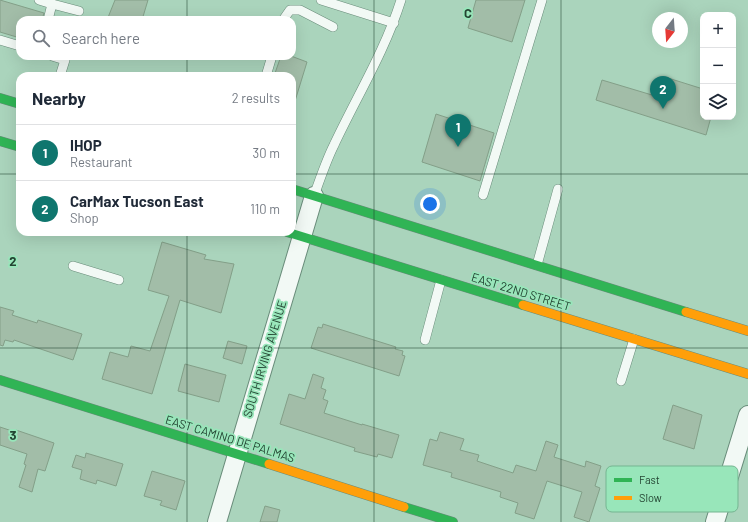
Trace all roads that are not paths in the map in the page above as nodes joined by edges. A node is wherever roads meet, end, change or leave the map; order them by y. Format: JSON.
{"nodes":[{"id":1,"x":39,"y":0,"type":"edge"},
{"id":2,"x":321,"y":0,"type":"edge"},
{"id":3,"x":401,"y":0,"type":"edge"},
{"id":4,"x":542,"y":0,"type":"edge"},
{"id":5,"x":52,"y":4,"type":"junction"},
{"id":6,"x":79,"y":11,"type":"dead end"},
{"id":7,"x":49,"y":16,"type":"edge"},
{"id":8,"x":286,"y":16,"type":"edge"},
{"id":9,"x":394,"y":23,"type":"junction"},
{"id":10,"x":333,"y":26,"type":"dead end"},
{"id":11,"x":0,"y":40,"type":"edge"},
{"id":12,"x":16,"y":45,"type":"edge"},
{"id":13,"x":65,"y":60,"type":"edge"},
{"id":14,"x":271,"y":60,"type":"edge"},
{"id":15,"x":61,"y":72,"type":"edge"},
{"id":16,"x":267,"y":72,"type":"edge"},
{"id":17,"x":0,"y":98,"type":"edge"},
{"id":18,"x":16,"y":103,"type":"edge"},
{"id":19,"x":0,"y":141,"type":"edge"},
{"id":20,"x":16,"y":146,"type":"edge"},
{"id":21,"x":558,"y":189,"type":"dead end"},
{"id":22,"x":296,"y":190,"type":"edge"},
{"id":23,"x":483,"y":195,"type":"dead end"},
{"id":24,"x":314,"y":196,"type":"junction"},
{"id":25,"x":296,"y":230,"type":"edge"},
{"id":26,"x":296,"y":235,"type":"edge"},
{"id":27,"x":293,"y":236,"type":"edge"},
{"id":28,"x":536,"y":265,"type":"junction"},
{"id":29,"x":73,"y":266,"type":"dead end"},
{"id":30,"x":119,"y":280,"type":"dead end"},
{"id":31,"x":441,"y":280,"type":"junction"},
{"id":32,"x":748,"y":331,"type":"edge"},
{"id":33,"x":634,"y":339,"type":"junction"},
{"id":34,"x":424,"y":340,"type":"dead end"},
{"id":35,"x":748,"y":374,"type":"edge"},
{"id":36,"x":0,"y":380,"type":"edge"},
{"id":37,"x":621,"y":381,"type":"dead end"},
{"id":38,"x":748,"y":415,"type":"edge"},
{"id":39,"x":236,"y":454,"type":"junction"},
{"id":40,"x":732,"y":466,"type":"edge"},
{"id":41,"x":718,"y":512,"type":"edge"},
{"id":42,"x":217,"y":522,"type":"edge"},
{"id":43,"x":453,"y":522,"type":"edge"},
{"id":44,"x":715,"y":522,"type":"edge"}],
"edges":[{"from":1,"to":5,"type":"lane"},
{"from":2,"to":9,"type":"lane"},
{"from":3,"to":9,"type":"lane"},
{"from":4,"to":23,"type":"lane"},
{"from":5,"to":6,"type":"lane"},
{"from":5,"to":7,"type":"lane"},
{"from":8,"to":10,"type":"lane"},
{"from":9,"to":24,"type":"lane"},
{"from":11,"to":12,"type":"lane"},
{"from":13,"to":15,"type":"lane"},
{"from":14,"to":16,"type":"lane"},
{"from":17,"to":18,"type":"main road"},
{"from":19,"to":20,"type":"main road"},
{"from":21,"to":28,"type":"lane"},
{"from":22,"to":24,"type":"main road"},
{"from":24,"to":25,"type":"street","name":"SOUTH IRVING AVENUE"},
{"from":24,"to":28,"type":"main road"},
{"from":26,"to":31,"type":"main road","name":"EAST 22ND STREET"},
{"from":27,"to":39,"type":"street","name":"SOUTH IRVING AVENUE"},
{"from":28,"to":32,"type":"main road"},
{"from":29,"to":30,"type":"lane"},
{"from":31,"to":33,"type":"main road","name":"EAST 22ND STREET"},
{"from":31,"to":34,"type":"lane"},
{"from":33,"to":35,"type":"main road","name":"EAST 22ND STREET"},
{"from":33,"to":37,"type":"lane"},
{"from":36,"to":39,"type":"main road","name":"EAST CAMINO DE PALMAS"},
{"from":38,"to":40,"type":"street"},
{"from":39,"to":42,"type":"street","name":"SOUTH IRVING AVENUE"},
{"from":39,"to":43,"type":"main road","name":"EAST CAMINO DE PALMAS"},
{"from":41,"to":44,"type":"street"}]}
